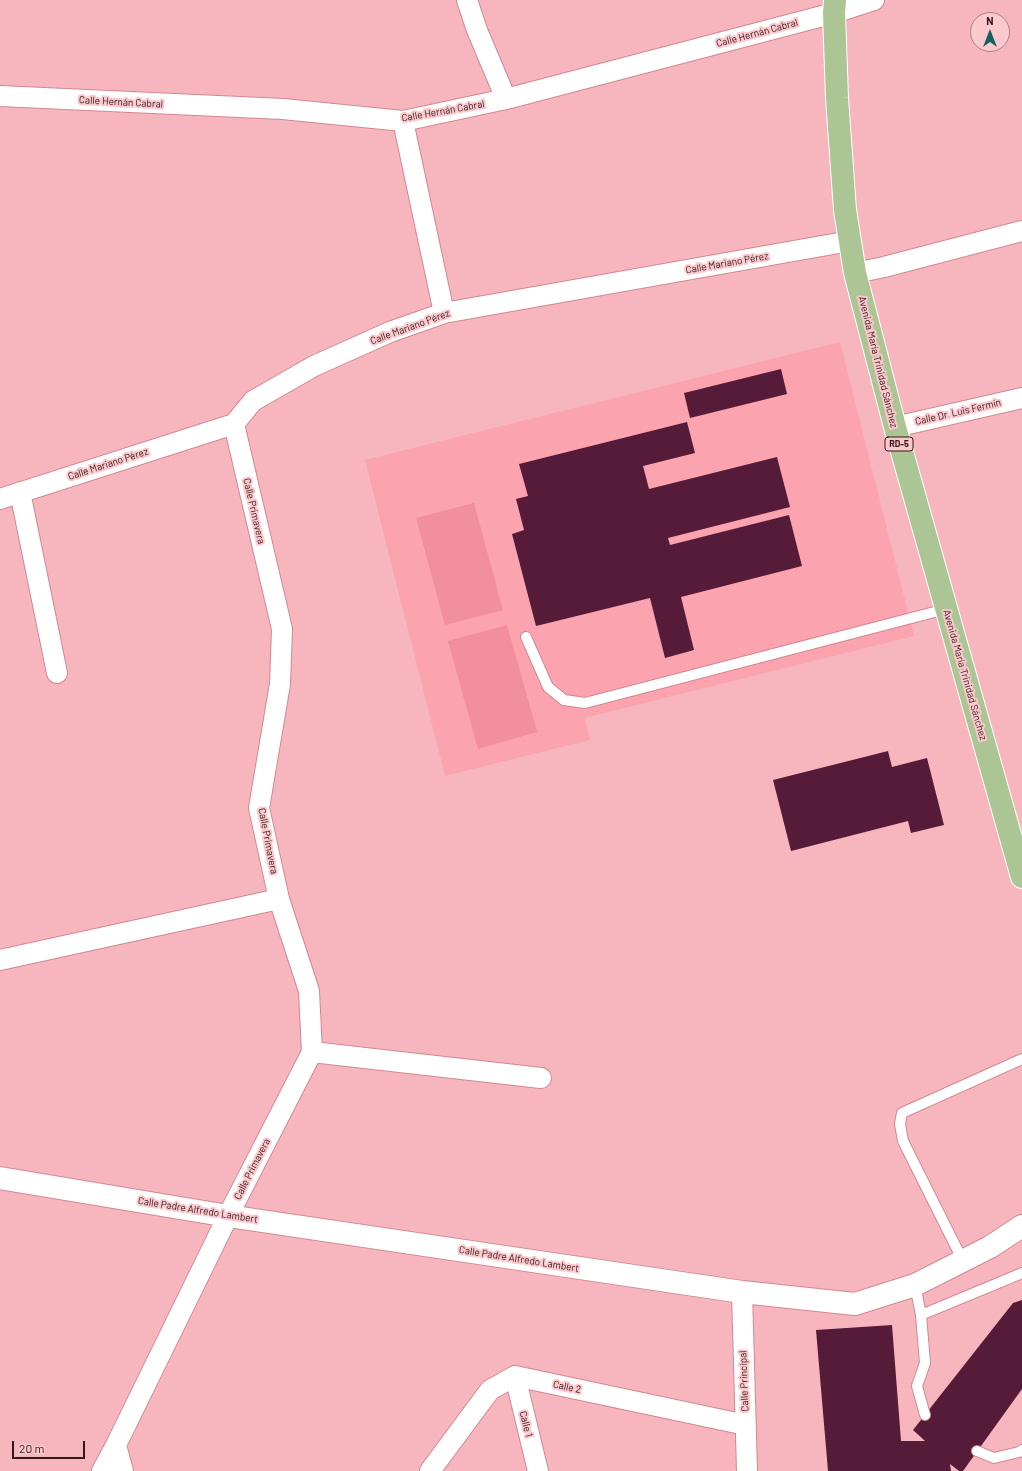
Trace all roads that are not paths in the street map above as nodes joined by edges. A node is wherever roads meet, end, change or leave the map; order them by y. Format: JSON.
{"nodes":[{"id":1,"x":467,"y":0,"type":"edge"},
{"id":2,"x":874,"y":0,"type":"edge"},
{"id":3,"x":834,"y":6,"type":"edge"},
{"id":4,"x":0,"y":96,"type":"edge"},
{"id":5,"x":506,"y":99,"type":"junction"},
{"id":6,"x":403,"y":120,"type":"junction"},
{"id":7,"x":1022,"y":232,"type":"edge"},
{"id":8,"x":850,"y":241,"type":"junction"},
{"id":9,"x":856,"y":273,"type":"junction"},
{"id":10,"x":444,"y":313,"type":"junction"},
{"id":11,"x":1022,"y":398,"type":"edge"},
{"id":12,"x":234,"y":424,"type":"junction"},
{"id":13,"x":895,"y":427,"type":"junction"},
{"id":14,"x":20,"y":492,"type":"junction"},
{"id":15,"x":0,"y":499,"type":"edge"},
{"id":16,"x":946,"y":608,"type":"junction"},
{"id":17,"x":526,"y":637,"type":"dead end"},
{"id":18,"x":57,"y":673,"type":"dead end"},
{"id":19,"x":1022,"y":877,"type":"edge"},
{"id":20,"x":279,"y":900,"type":"junction"},
{"id":21,"x":0,"y":960,"type":"edge"},
{"id":22,"x":312,"y":1052,"type":"junction"},
{"id":23,"x":1022,"y":1059,"type":"edge"},
{"id":24,"x":541,"y":1078,"type":"dead end"},
{"id":25,"x":0,"y":1178,"type":"edge"},
{"id":26,"x":228,"y":1216,"type":"junction"},
{"id":27,"x":1022,"y":1226,"type":"edge"},
{"id":28,"x":963,"y":1261,"type":"junction"},
{"id":29,"x":1022,"y":1273,"type":"edge"},
{"id":30,"x":915,"y":1285,"type":"junction"},
{"id":31,"x":742,"y":1292,"type":"junction"},
{"id":32,"x":921,"y":1315,"type":"junction"},
{"id":33,"x":515,"y":1376,"type":"junction"},
{"id":34,"x":925,"y":1415,"type":"dead end"},
{"id":35,"x":746,"y":1425,"type":"junction"},
{"id":36,"x":116,"y":1445,"type":"junction"},
{"id":37,"x":1022,"y":1450,"type":"edge"},
{"id":38,"x":977,"y":1451,"type":"dead end"},
{"id":39,"x":102,"y":1471,"type":"edge"},
{"id":40,"x":123,"y":1471,"type":"edge"},
{"id":41,"x":430,"y":1471,"type":"edge"},
{"id":42,"x":538,"y":1471,"type":"edge"},
{"id":43,"x":747,"y":1471,"type":"edge"}],
"edges":[{"from":1,"to":5,"type":"street"},
{"from":2,"to":3,"type":"street","name":"Calle Hernán Cabral"},
{"from":3,"to":5,"type":"street","name":"Calle Hernán Cabral"},
{"from":3,"to":8,"type":"main road","name":"Avenida María Trinidad Sánchez","number":"RD-5"},
{"from":4,"to":6,"type":"street","name":"Calle Hernán Cabral"},
{"from":5,"to":6,"type":"street","name":"Calle Hernán Cabral"},
{"from":6,"to":10,"type":"street"},
{"from":7,"to":9,"type":"street"},
{"from":8,"to":9,"type":"main road","name":"Avenida María Trinidad Sánchez","number":"RD-5"},
{"from":8,"to":10,"type":"street","name":"Calle Mariano Pérez"},
{"from":9,"to":13,"type":"main road","name":"Avenida María Trinidad Sánchez","number":"RD-5"},
{"from":10,"to":12,"type":"street","name":"Calle Mariano Pérez"},
{"from":11,"to":13,"type":"street","name":"Calle Dr. Luis Fermín"},
{"from":12,"to":14,"type":"street","name":"Calle Mariano Pérez"},
{"from":12,"to":20,"type":"street","name":"Calle Primavera"},
{"from":13,"to":16,"type":"main road","name":"Avenida María Trinidad Sánchez","number":"RD-5"},
{"from":14,"to":15,"type":"street","name":"Calle Mariano Pérez"},
{"from":14,"to":18,"type":"street"},
{"from":16,"to":17,"type":"lane"},
{"from":16,"to":19,"type":"main road","name":"Avenida María Trinidad Sánchez","number":"RD-5"},
{"from":20,"to":21,"type":"street"},
{"from":20,"to":22,"type":"street","name":"Calle Primavera"},
{"from":22,"to":24,"type":"street"},
{"from":22,"to":26,"type":"street","name":"Calle Primavera"},
{"from":23,"to":28,"type":"lane"},
{"from":25,"to":26,"type":"street","name":"Calle Padre Alfredo Lambert"},
{"from":26,"to":31,"type":"street","name":"Calle Padre Alfredo Lambert"},
{"from":26,"to":36,"type":"street","name":"Calle Primavera"},
{"from":27,"to":28,"type":"street","name":"Calle Padre Alfredo Lambert"},
{"from":28,"to":30,"type":"street","name":"Calle Padre Alfredo Lambert"},
{"from":29,"to":32,"type":"lane"},
{"from":30,"to":31,"type":"street","name":"Calle Padre Alfredo Lambert"},
{"from":30,"to":32,"type":"lane"},
{"from":31,"to":35,"type":"street","name":"Calle Principal"},
{"from":32,"to":34,"type":"lane"},
{"from":33,"to":35,"type":"street","name":"Calle 2"},
{"from":33,"to":41,"type":"street"},
{"from":33,"to":42,"type":"street","name":"Calle 1"},
{"from":35,"to":43,"type":"street","name":"Calle Principal"},
{"from":36,"to":39,"type":"street","name":"Calle Primavera"},
{"from":36,"to":40,"type":"street"},
{"from":37,"to":38,"type":"lane"}]}
